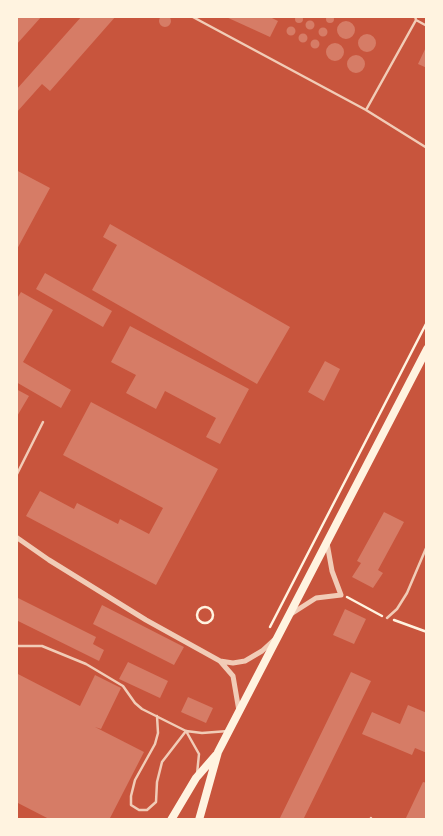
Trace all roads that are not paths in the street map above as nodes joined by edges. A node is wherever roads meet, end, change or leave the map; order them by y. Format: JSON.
{"nodes":[{"id":1,"x":191,"y":16,"type":"edge"},
{"id":2,"x":415,"y":16,"type":"edge"},
{"id":3,"x":416,"y":20,"type":"junction"},
{"id":4,"x":427,"y":26,"type":"edge"},
{"id":5,"x":366,"y":110,"type":"junction"},
{"id":6,"x":427,"y":148,"type":"edge"},
{"id":7,"x":427,"y":349,"type":"edge"},
{"id":8,"x":43,"y":422,"type":"dead end"},
{"id":9,"x":16,"y":476,"type":"edge"},
{"id":10,"x":16,"y":537,"type":"edge"},
{"id":11,"x":327,"y":543,"type":"junction"},
{"id":12,"x":427,"y":546,"type":"edge"},
{"id":13,"x":290,"y":615,"type":"junction"},
{"id":14,"x":387,"y":618,"type":"dead end"},
{"id":15,"x":280,"y":634,"type":"junction"},
{"id":16,"x":16,"y":646,"type":"edge"},
{"id":17,"x":220,"y":661,"type":"junction"},
{"id":18,"x":239,"y":713,"type":"junction"},
{"id":19,"x":157,"y":715,"type":"junction"},
{"id":20,"x":186,"y":731,"type":"junction"},
{"id":21,"x":229,"y":731,"type":"junction"},
{"id":22,"x":218,"y":752,"type":"junction"},
{"id":23,"x":196,"y":778,"type":"junction"},
{"id":24,"x":170,"y":820,"type":"edge"},
{"id":25,"x":199,"y":820,"type":"edge"}],
"edges":[{"from":1,"to":5,"type":"lane"},
{"from":2,"to":3,"type":"lane"},
{"from":3,"to":4,"type":"lane"},
{"from":3,"to":5,"type":"lane"},
{"from":5,"to":6,"type":"lane"},
{"from":7,"to":11,"type":"main road"},
{"from":8,"to":9,"type":"lane"},
{"from":10,"to":17,"type":"street"},
{"from":11,"to":13,"type":"main road"},
{"from":11,"to":13,"type":"street"},
{"from":12,"to":14,"type":"lane"},
{"from":13,"to":15,"type":"main road"},
{"from":15,"to":17,"type":"street"},
{"from":15,"to":18,"type":"main road"},
{"from":16,"to":19,"type":"lane"},
{"from":17,"to":18,"type":"street"},
{"from":18,"to":21,"type":"main road"},
{"from":19,"to":20,"type":"lane"},
{"from":19,"to":20,"type":"lane"},
{"from":20,"to":21,"type":"lane"},
{"from":20,"to":23,"type":"lane"},
{"from":21,"to":22,"type":"main road"},
{"from":22,"to":23,"type":"main road"},
{"from":22,"to":25,"type":"main road"},
{"from":23,"to":24,"type":"main road"}]}
